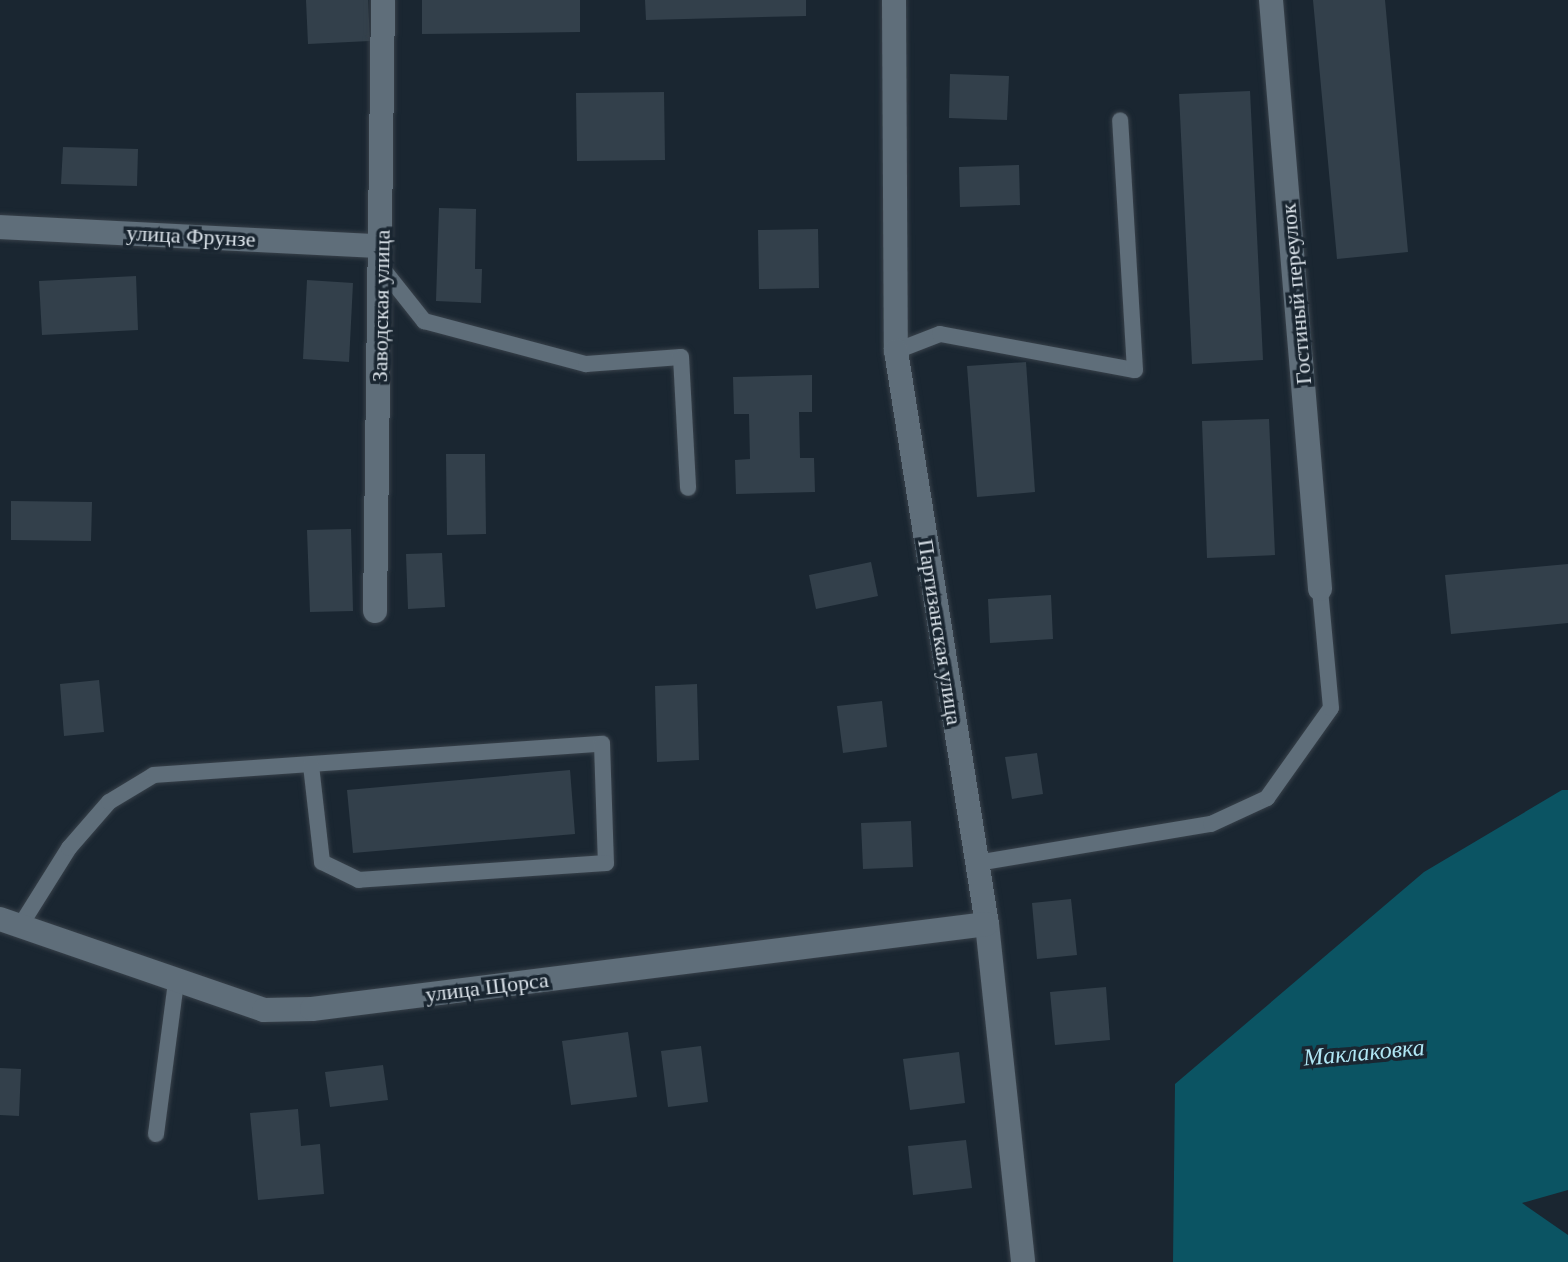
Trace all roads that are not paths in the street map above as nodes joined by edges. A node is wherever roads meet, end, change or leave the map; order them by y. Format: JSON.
{"nodes":[{"id":1,"x":383,"y":0,"type":"edge"},
{"id":2,"x":894,"y":0,"type":"edge"},
{"id":3,"x":1271,"y":0,"type":"edge"},
{"id":4,"x":1120,"y":120,"type":"dead end"},
{"id":5,"x":0,"y":227,"type":"edge"},
{"id":6,"x":382,"y":257,"type":"junction"},
{"id":7,"x":896,"y":351,"type":"junction"},
{"id":8,"x":688,"y":488,"type":"dead end"},
{"id":9,"x":1320,"y":589,"type":"joint"},
{"id":10,"x":375,"y":611,"type":"dead end"},
{"id":11,"x":311,"y":765,"type":"junction"},
{"id":12,"x":977,"y":863,"type":"junction"},
{"id":13,"x":11,"y":921,"type":"edge"},
{"id":14,"x":987,"y":924,"type":"junction"},
{"id":15,"x":176,"y":982,"type":"junction"},
{"id":16,"x":156,"y":1134,"type":"dead end"},
{"id":17,"x":1023,"y":1262,"type":"edge"}],
"edges":[{"from":1,"to":6,"type":"street","name":"Заводская улица"},
{"from":2,"to":7,"type":"street","name":"Партизанская улица"},
{"from":3,"to":9,"type":"street","name":"Гостиный переулок"},
{"from":4,"to":7,"type":"lane"},
{"from":5,"to":6,"type":"street","name":"улица Фрунзе"},
{"from":6,"to":8,"type":"lane"},
{"from":6,"to":10,"type":"street","name":"Заводская улица"},
{"from":7,"to":12,"type":"street","name":"Партизанская улица"},
{"from":9,"to":12,"type":"lane"},
{"from":11,"to":11,"type":"lane"},
{"from":11,"to":13,"type":"lane"},
{"from":12,"to":14,"type":"street","name":"Партизанская улица"},
{"from":13,"to":15,"type":"street","name":"улица Щорса"},
{"from":14,"to":15,"type":"street","name":"улица Щорса"},
{"from":14,"to":17,"type":"street","name":"Партизанская улица"},
{"from":15,"to":16,"type":"lane"}]}
